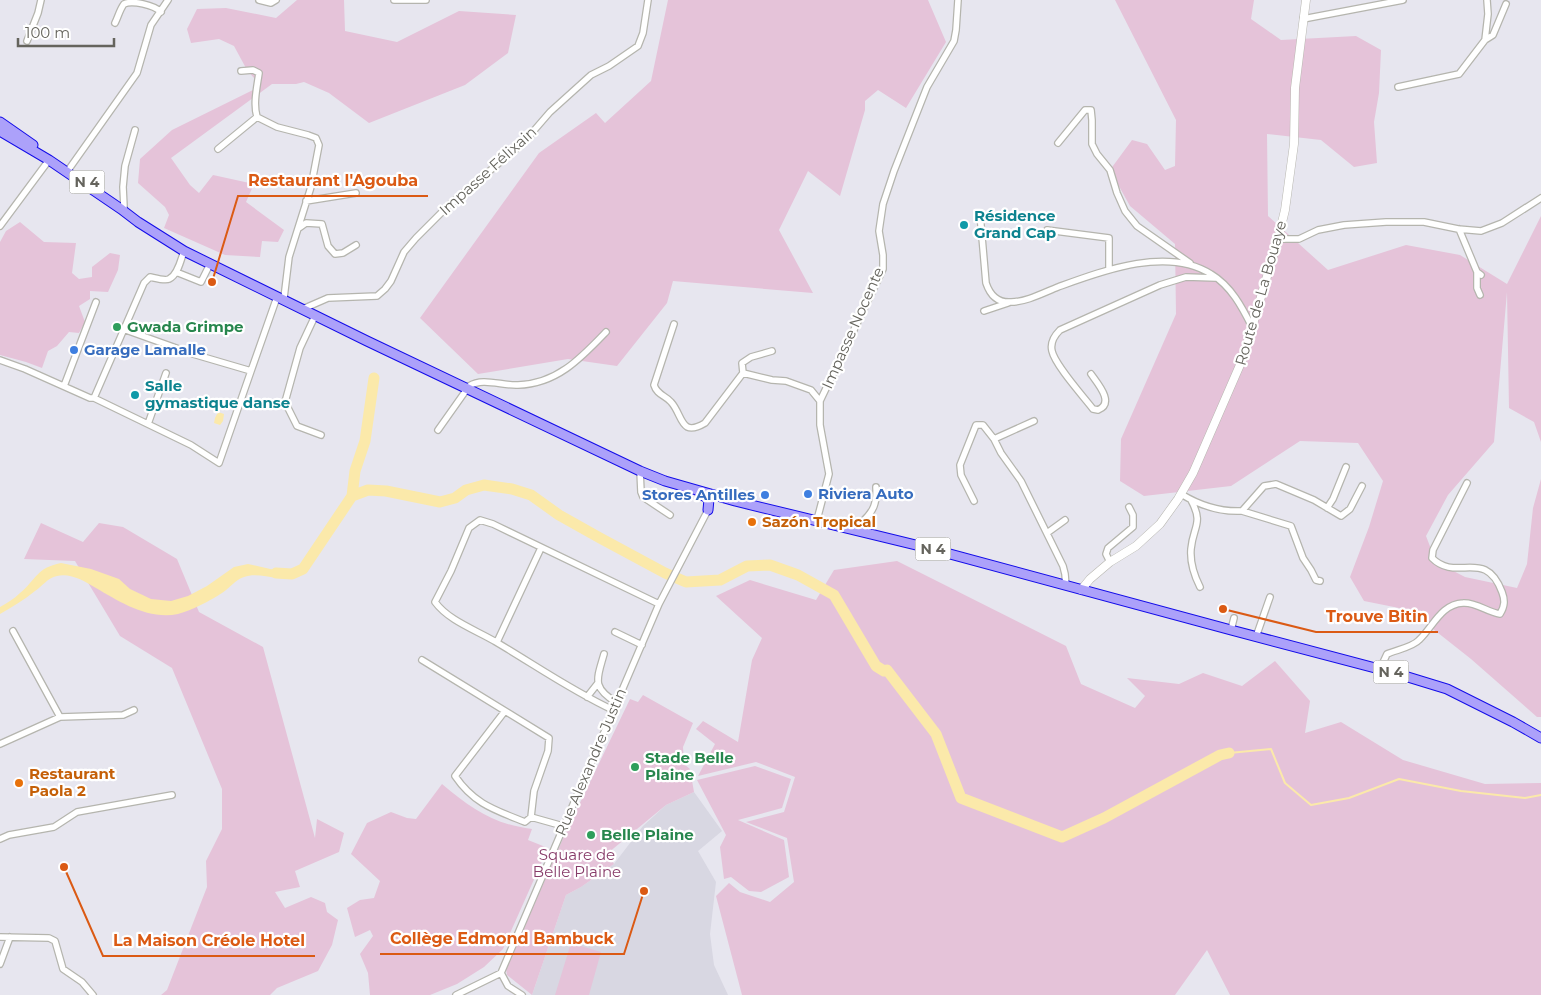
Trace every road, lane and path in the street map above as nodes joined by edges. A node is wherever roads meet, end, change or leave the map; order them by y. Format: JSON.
{"nodes":[{"id":1,"x":41,"y":0,"type":"edge"},
{"id":2,"x":259,"y":0,"type":"edge"},
{"id":3,"x":276,"y":0,"type":"edge"},
{"id":4,"x":394,"y":0,"type":"edge"},
{"id":5,"x":426,"y":0,"type":"edge"},
{"id":6,"x":648,"y":0,"type":"edge"},
{"id":7,"x":958,"y":0,"type":"edge"},
{"id":8,"x":1306,"y":0,"type":"edge"},
{"id":9,"x":1403,"y":0,"type":"edge"},
{"id":10,"x":1487,"y":0,"type":"edge"},
{"id":11,"x":169,"y":1,"type":"edge"},
{"id":12,"x":1385,"y":2,"type":"edge"},
{"id":13,"x":1506,"y":4,"type":"dead end"},
{"id":14,"x":161,"y":12,"type":"junction"},
{"id":15,"x":1303,"y":19,"type":"junction"},
{"id":16,"x":115,"y":22,"type":"dead end"},
{"id":17,"x":1485,"y":40,"type":"junction"},
{"id":18,"x":27,"y":42,"type":"dead end"},
{"id":19,"x":241,"y":71,"type":"dead end"},
{"id":20,"x":1398,"y":87,"type":"dead end"},
{"id":21,"x":257,"y":117,"type":"junction"},
{"id":22,"x":0,"y":122,"type":"edge"},
{"id":23,"x":134,"y":130,"type":"dead end"},
{"id":24,"x":0,"y":131,"type":"edge"},
{"id":25,"x":1058,"y":143,"type":"dead end"},
{"id":26,"x":218,"y":149,"type":"dead end"},
{"id":27,"x":49,"y":160,"type":"junction"},
{"id":28,"x":69,"y":169,"type":"junction"},
{"id":29,"x":356,"y":193,"type":"dead end"},
{"id":30,"x":1541,"y":198,"type":"edge"},
{"id":31,"x":306,"y":201,"type":"junction"},
{"id":32,"x":124,"y":207,"type":"junction"},
{"id":33,"x":980,"y":214,"type":"dead end"},
{"id":34,"x":0,"y":226,"type":"edge"},
{"id":35,"x":297,"y":229,"type":"junction"},
{"id":36,"x":1047,"y":230,"type":"dead end"},
{"id":37,"x":1459,"y":230,"type":"junction"},
{"id":38,"x":1278,"y":239,"type":"junction"},
{"id":39,"x":356,"y":245,"type":"dead end"},
{"id":40,"x":184,"y":251,"type":"junction"},
{"id":41,"x":210,"y":264,"type":"junction"},
{"id":42,"x":1192,"y":264,"type":"junction"},
{"id":43,"x":1109,"y":269,"type":"junction"},
{"id":44,"x":176,"y":272,"type":"junction"},
{"id":45,"x":1216,"y":278,"type":"junction"},
{"id":46,"x":1480,"y":295,"type":"dead end"},
{"id":47,"x":281,"y":298,"type":"junction"},
{"id":48,"x":96,"y":302,"type":"dead end"},
{"id":49,"x":1013,"y":302,"type":"junction"},
{"id":50,"x":305,"y":308,"type":"junction"},
{"id":51,"x":984,"y":311,"type":"dead end"},
{"id":52,"x":315,"y":316,"type":"junction"},
{"id":53,"x":674,"y":324,"type":"dead end"},
{"id":54,"x":123,"y":329,"type":"junction"},
{"id":55,"x":1253,"y":329,"type":"junction"},
{"id":56,"x":606,"y":332,"type":"dead end"},
{"id":57,"x":772,"y":351,"type":"dead end"},
{"id":58,"x":0,"y":360,"type":"edge"},
{"id":59,"x":251,"y":370,"type":"junction"},
{"id":60,"x":166,"y":373,"type":"dead end"},
{"id":61,"x":743,"y":373,"type":"junction"},
{"id":62,"x":1092,"y":374,"type":"dead end"},
{"id":63,"x":64,"y":386,"type":"junction"},
{"id":64,"x":468,"y":388,"type":"junction"},
{"id":65,"x":94,"y":398,"type":"junction"},
{"id":66,"x":820,"y":401,"type":"junction"},
{"id":67,"x":1034,"y":421,"type":"dead end"},
{"id":68,"x":148,"y":424,"type":"junction"},
{"id":69,"x":438,"y":430,"type":"dead end"},
{"id":70,"x":321,"y":435,"type":"dead end"},
{"id":71,"x":994,"y":439,"type":"junction"},
{"id":72,"x":1346,"y":467,"type":"dead end"},
{"id":73,"x":640,"y":471,"type":"junction"},
{"id":74,"x":1467,"y":483,"type":"dead end"},
{"id":75,"x":682,"y":486,"type":"junction"},
{"id":76,"x":1362,"y":486,"type":"dead end"},
{"id":77,"x":876,"y":487,"type":"dead end"},
{"id":78,"x":1181,"y":494,"type":"junction"},
{"id":79,"x":1191,"y":500,"type":"junction"},
{"id":80,"x":735,"y":501,"type":"junction"},
{"id":81,"x":974,"y":502,"type":"dead end"},
{"id":82,"x":1129,"y":508,"type":"dead end"},
{"id":83,"x":1327,"y":508,"type":"junction"},
{"id":84,"x":708,"y":510,"type":"junction"},
{"id":85,"x":1242,"y":511,"type":"junction"},
{"id":86,"x":670,"y":515,"type":"dead end"},
{"id":87,"x":799,"y":517,"type":"junction"},
{"id":88,"x":817,"y":520,"type":"junction"},
{"id":89,"x":1065,"y":520,"type":"dead end"},
{"id":90,"x":862,"y":531,"type":"junction"},
{"id":91,"x":1047,"y":533,"type":"junction"},
{"id":92,"x":542,"y":548,"type":"junction"},
{"id":93,"x":1110,"y":562,"type":"junction"},
{"id":94,"x":1320,"y":581,"type":"dead end"},
{"id":95,"x":1066,"y":586,"type":"junction"},
{"id":96,"x":1200,"y":586,"type":"dead end"},
{"id":97,"x":1081,"y":590,"type":"junction"},
{"id":98,"x":1270,"y":597,"type":"dead end"},
{"id":99,"x":659,"y":604,"type":"junction"},
{"id":100,"x":1234,"y":618,"type":"dead end"},
{"id":101,"x":1231,"y":630,"type":"junction"},
{"id":102,"x":13,"y":631,"type":"dead end"},
{"id":103,"x":615,"y":632,"type":"dead end"},
{"id":104,"x":1256,"y":637,"type":"junction"},
{"id":105,"x":497,"y":642,"type":"junction"},
{"id":106,"x":642,"y":645,"type":"junction"},
{"id":107,"x":604,"y":654,"type":"dead end"},
{"id":108,"x":422,"y":660,"type":"dead end"},
{"id":109,"x":1380,"y":669,"type":"junction"},
{"id":110,"x":598,"y":683,"type":"junction"},
{"id":111,"x":587,"y":697,"type":"junction"},
{"id":112,"x":617,"y":702,"type":"junction"},
{"id":113,"x":134,"y":710,"type":"dead end"},
{"id":114,"x":613,"y":710,"type":"junction"},
{"id":115,"x":505,"y":711,"type":"junction"},
{"id":116,"x":60,"y":717,"type":"junction"},
{"id":117,"x":1541,"y":738,"type":"edge"},
{"id":118,"x":0,"y":744,"type":"edge"},
{"id":119,"x":172,"y":795,"type":"dead end"},
{"id":120,"x":531,"y":817,"type":"junction"},
{"id":121,"x":563,"y":826,"type":"junction"},
{"id":122,"x":0,"y":839,"type":"edge"},
{"id":123,"x":0,"y":937,"type":"edge"},
{"id":124,"x":10,"y":937,"type":"junction"},
{"id":125,"x":0,"y":964,"type":"edge"},
{"id":126,"x":501,"y":973,"type":"junction"},
{"id":127,"x":93,"y":995,"type":"edge"},
{"id":128,"x":456,"y":995,"type":"edge"},
{"id":129,"x":522,"y":995,"type":"edge"}],
"edges":[{"from":1,"to":18,"type":"street"},
{"from":2,"to":3,"type":"street"},
{"from":4,"to":5,"type":"street"},
{"from":6,"to":50,"type":"street","name":"Impasse Félixain"},
{"from":7,"to":66,"type":"street","name":"Impasse Nocente"},
{"from":8,"to":15,"type":"main road","name":"Route de La Bouaye"},
{"from":9,"to":12,"type":"street"},
{"from":10,"to":17,"type":"street"},
{"from":11,"to":14,"type":"street"},
{"from":12,"to":15,"type":"street"},
{"from":13,"to":17,"type":"street"},
{"from":14,"to":16,"type":"street"},
{"from":14,"to":28,"type":"street"},
{"from":15,"to":38,"type":"main road","name":"Route de La Bouaye"},
{"from":17,"to":20,"type":"street"},
{"from":19,"to":21,"type":"street"},
{"from":21,"to":26,"type":"street"},
{"from":21,"to":31,"type":"street"},
{"from":22,"to":28,"type":"highway","number":"N 4"},
{"from":23,"to":32,"type":"street"},
{"from":24,"to":27,"type":"highway","name":"N 4"},
{"from":25,"to":42,"type":"street"},
{"from":27,"to":34,"type":"street"},
{"from":27,"to":40,"type":"highway","name":"N 4","number":"N 4"},
{"from":28,"to":32,"type":"highway","number":"N 4"},
{"from":29,"to":31,"type":"street"},
{"from":30,"to":37,"type":"street"},
{"from":31,"to":35,"type":"street"},
{"from":32,"to":47,"type":"highway","number":"N 4"},
{"from":33,"to":49,"type":"street"},
{"from":35,"to":39,"type":"street"},
{"from":35,"to":47,"type":"street"},
{"from":36,"to":43,"type":"street"},
{"from":37,"to":38,"type":"street"},
{"from":37,"to":46,"type":"street"},
{"from":38,"to":55,"type":"main road","name":"Route de La Bouaye"},
{"from":40,"to":41,"type":"highway","number":"N 4"},
{"from":40,"to":44,"type":"street"},
{"from":41,"to":44,"type":"street"},
{"from":41,"to":47,"type":"highway","number":"N 4"},
{"from":42,"to":43,"type":"street"},
{"from":42,"to":45,"type":"street"},
{"from":43,"to":49,"type":"street"},
{"from":44,"to":54,"type":"street"},
{"from":45,"to":55,"type":"street"},
{"from":45,"to":62,"type":"street"},
{"from":47,"to":50,"type":"highway","number":"N 4"},
{"from":47,"to":52,"type":"highway","number":"N 4"},
{"from":47,"to":59,"type":"street"},
{"from":48,"to":63,"type":"street"},
{"from":49,"to":51,"type":"street"},
{"from":50,"to":64,"type":"highway","number":"N 4"},
{"from":52,"to":64,"type":"highway","number":"N 4"},
{"from":52,"to":70,"type":"street"},
{"from":53,"to":61,"type":"street"},
{"from":54,"to":59,"type":"street"},
{"from":54,"to":65,"type":"street"},
{"from":55,"to":78,"type":"main road","name":"Route de La Bouaye"},
{"from":56,"to":64,"type":"street"},
{"from":57,"to":61,"type":"street"},
{"from":58,"to":63,"type":"street"},
{"from":59,"to":68,"type":"street"},
{"from":60,"to":68,"type":"street"},
{"from":61,"to":66,"type":"street"},
{"from":63,"to":65,"type":"street"},
{"from":64,"to":69,"type":"street"},
{"from":64,"to":73,"type":"highway","number":"N 4"},
{"from":64,"to":87,"type":"highway","number":"N 4"},
{"from":65,"to":68,"type":"street"},
{"from":66,"to":88,"type":"street","name":"Impasse Nocente"},
{"from":67,"to":71,"type":"street"},
{"from":71,"to":81,"type":"street"},
{"from":71,"to":91,"type":"street"},
{"from":72,"to":83,"type":"street"},
{"from":73,"to":75,"type":"highway","number":"N 4"},
{"from":73,"to":86,"type":"street"},
{"from":74,"to":109,"type":"street"},
{"from":75,"to":80,"type":"highway","number":"N 4"},
{"from":75,"to":84,"type":"highway"},
{"from":76,"to":83,"type":"street"},
{"from":77,"to":90,"type":"street"},
{"from":78,"to":79,"type":"street"},
{"from":78,"to":93,"type":"main road","name":"Route de La Bouaye"},
{"from":79,"to":85,"type":"street"},
{"from":79,"to":96,"type":"street"},
{"from":80,"to":84,"type":"highway"},
{"from":80,"to":87,"type":"highway","number":"N 4"},
{"from":82,"to":93,"type":"street"},
{"from":83,"to":85,"type":"street"},
{"from":84,"to":99,"type":"street","name":"Rue Alexandre Justin"},
{"from":85,"to":94,"type":"street"},
{"from":87,"to":88,"type":"highway","number":"N 4"},
{"from":88,"to":90,"type":"highway","number":"N 4"},
{"from":89,"to":91,"type":"street"},
{"from":90,"to":95,"type":"highway","number":"N 4"},
{"from":91,"to":95,"type":"street"},
{"from":92,"to":99,"type":"street"},
{"from":92,"to":105,"type":"street"},
{"from":92,"to":105,"type":"street"},
{"from":93,"to":97,"type":"main road","name":"Route de La Bouaye"},
{"from":95,"to":97,"type":"highway","number":"N 4"},
{"from":97,"to":101,"type":"highway","number":"N 4"},
{"from":98,"to":104,"type":"street"},
{"from":99,"to":106,"type":"street","name":"Rue Alexandre Justin"},
{"from":100,"to":101,"type":"street"},
{"from":101,"to":104,"type":"highway","number":"N 4"},
{"from":102,"to":116,"type":"street"},
{"from":103,"to":106,"type":"street"},
{"from":104,"to":109,"type":"highway","number":"N 4"},
{"from":105,"to":111,"type":"street"},
{"from":106,"to":112,"type":"street","name":"Rue Alexandre Justin"},
{"from":107,"to":110,"type":"street"},
{"from":108,"to":115,"type":"street"},
{"from":109,"to":117,"type":"highway","number":"N 4"},
{"from":110,"to":111,"type":"street"},
{"from":110,"to":112,"type":"street"},
{"from":111,"to":114,"type":"street"},
{"from":112,"to":114,"type":"street","name":"Rue Alexandre Justin"},
{"from":113,"to":116,"type":"street"},
{"from":114,"to":121,"type":"street","name":"Rue Alexandre Justin"},
{"from":115,"to":120,"type":"street"},
{"from":115,"to":120,"type":"street"},
{"from":116,"to":118,"type":"street"},
{"from":119,"to":122,"type":"street"},
{"from":120,"to":121,"type":"street"},
{"from":121,"to":126,"type":"street","name":"Rue Alexandre Justin"},
{"from":123,"to":124,"type":"street"},
{"from":124,"to":125,"type":"street"},
{"from":124,"to":127,"type":"street"},
{"from":126,"to":128,"type":"street"},
{"from":126,"to":129,"type":"street"}]}
